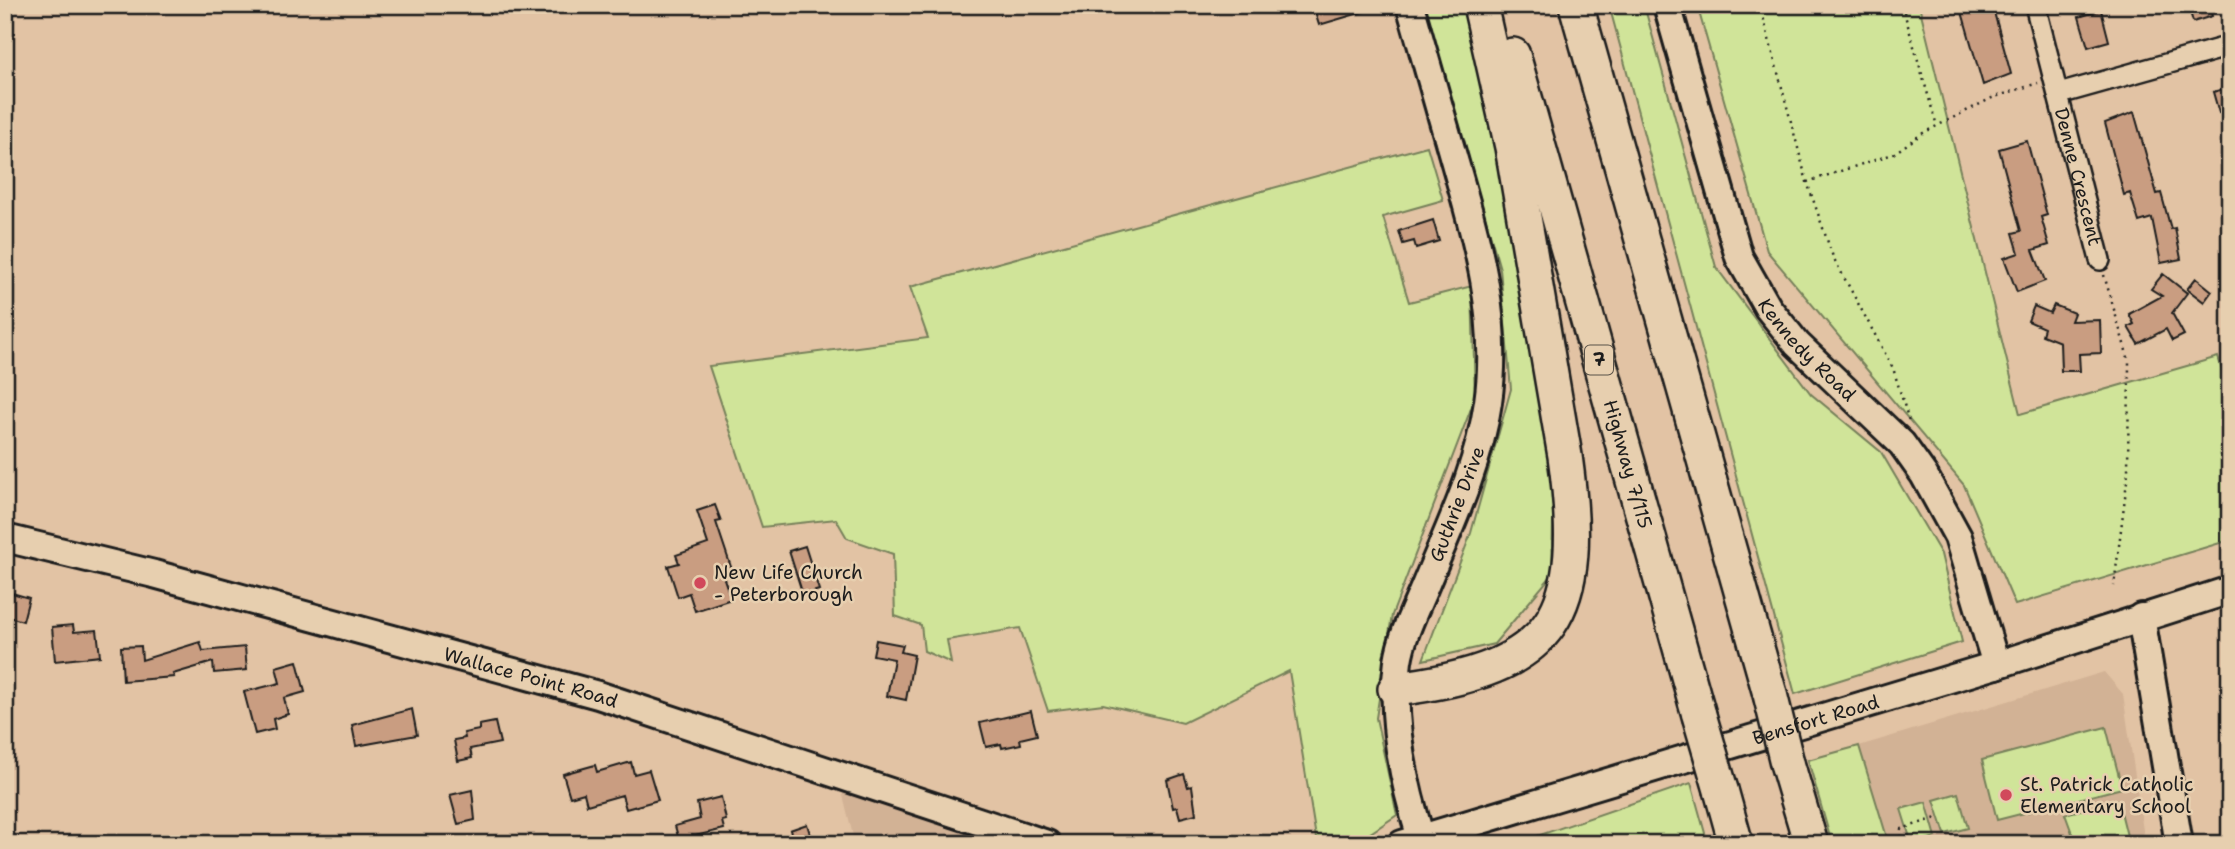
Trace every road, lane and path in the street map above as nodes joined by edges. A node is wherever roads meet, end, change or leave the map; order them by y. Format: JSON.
{"nodes":[{"id":1,"x":1410,"y":5,"type":"edge"},
{"id":2,"x":1480,"y":5,"type":"edge"},
{"id":3,"x":1499,"y":5,"type":"edge"},
{"id":4,"x":1576,"y":5,"type":"edge"},
{"id":5,"x":1667,"y":5,"type":"edge"},
{"id":6,"x":1760,"y":5,"type":"edge"},
{"id":7,"x":1902,"y":5,"type":"edge"},
{"id":8,"x":2035,"y":5,"type":"edge"},
{"id":9,"x":2230,"y":46,"type":"edge"},
{"id":10,"x":2057,"y":85,"type":"junction"},
{"id":11,"x":1937,"y":126,"type":"junction"},
{"id":12,"x":1807,"y":182,"type":"junction"},
{"id":13,"x":2100,"y":260,"type":"joint"},
{"id":14,"x":1909,"y":421,"type":"dead end"},
{"id":15,"x":5,"y":538,"type":"edge"},
{"id":16,"x":2114,"y":586,"type":"dead end"},
{"id":17,"x":2230,"y":590,"type":"edge"},
{"id":18,"x":2141,"y":617,"type":"junction"},
{"id":19,"x":1996,"y":665,"type":"junction"},
{"id":20,"x":1395,"y":690,"type":"junction"},
{"id":21,"x":1940,"y":817,"type":"dead end"},
{"id":22,"x":1411,"y":841,"type":"edge"},
{"id":23,"x":1048,"y":844,"type":"edge"},
{"id":24,"x":1736,"y":844,"type":"edge"},
{"id":25,"x":1811,"y":844,"type":"edge"},
{"id":26,"x":1900,"y":844,"type":"edge"},
{"id":27,"x":2179,"y":844,"type":"edge"}],
"edges":[{"from":1,"to":20,"type":"street","name":"Guthrie Drive"},
{"from":2,"to":20,"type":"highway"},
{"from":3,"to":24,"type":"highway","name":"Highway 7/115","number":"7","bridge":true},
{"from":4,"to":25,"type":"highway","bridge":true},
{"from":5,"to":19,"type":"street","name":"Kennedy Road"},
{"from":6,"to":12,"type":"path"},
{"from":7,"to":11,"type":"path"},
{"from":8,"to":10,"type":"street","name":"Denne Crescent"},
{"from":9,"to":10,"type":"street","name":"Denne Crescent"},
{"from":10,"to":11,"type":"path"},
{"from":10,"to":13,"type":"street","name":"Denne Crescent"},
{"from":11,"to":12,"type":"path"},
{"from":12,"to":14,"type":"path"},
{"from":13,"to":16,"type":"path"},
{"from":15,"to":23,"type":"street","name":"Wallace Point Road"},
{"from":17,"to":18,"type":"street","name":"Bensfort Road"},
{"from":18,"to":19,"type":"street","name":"Bensfort Road"},
{"from":18,"to":27,"type":"street"},
{"from":19,"to":22,"type":"street","name":"Bensfort Road"},
{"from":20,"to":22,"type":"street","name":"Guthrie Drive"},
{"from":21,"to":26,"type":"path"}]}
